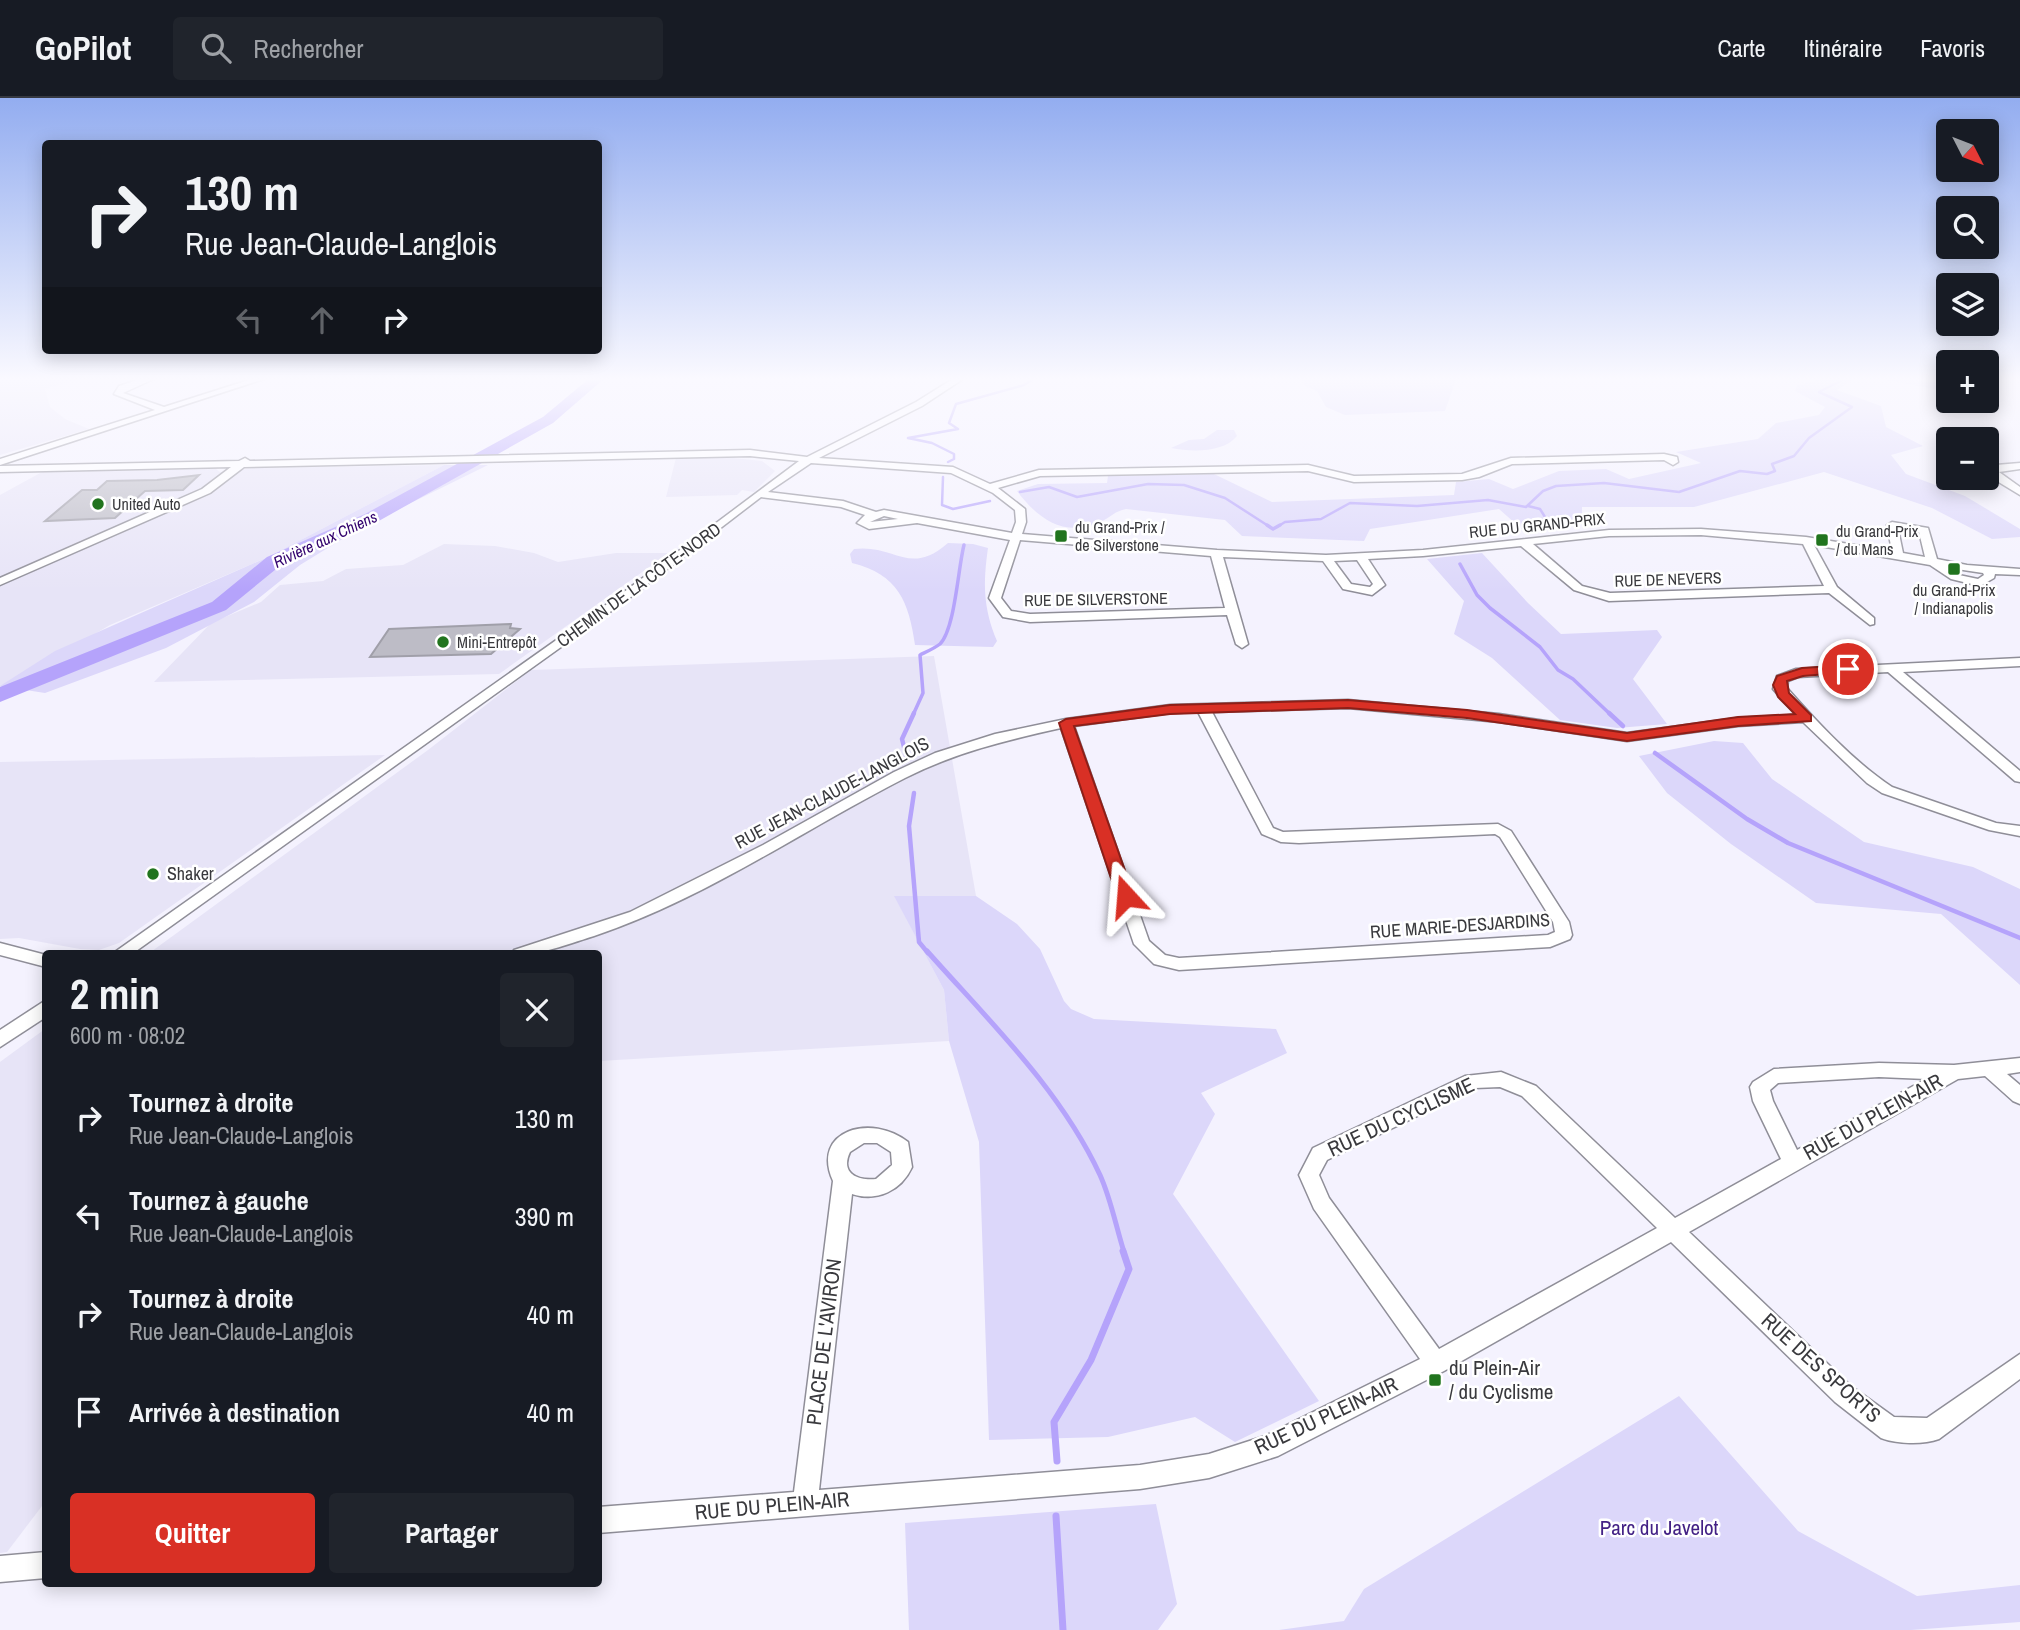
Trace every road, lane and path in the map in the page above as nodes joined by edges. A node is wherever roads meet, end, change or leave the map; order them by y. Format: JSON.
{"nodes":[{"id":1,"x":43,"y":448,"type":"edge"},
{"id":2,"x":664,"y":448,"type":"edge"},
{"id":3,"x":746,"y":448,"type":"edge"},
{"id":4,"x":831,"y":448,"type":"edge"},
{"id":5,"x":756,"y":453,"type":"junction"},
{"id":6,"x":485,"y":455,"type":"junction"},
{"id":7,"x":814,"y":457,"type":"junction"},
{"id":8,"x":245,"y":461,"type":"junction"},
{"id":9,"x":0,"y":462,"type":"edge"},
{"id":10,"x":1673,"y":462,"type":"dead end"},
{"id":11,"x":2020,"y":466,"type":"edge"},
{"id":12,"x":0,"y":470,"type":"edge"},
{"id":13,"x":781,"y":478,"type":"junction"},
{"id":14,"x":990,"y":487,"type":"junction"},
{"id":15,"x":2020,"y":492,"type":"edge"},
{"id":16,"x":760,"y":494,"type":"junction"},
{"id":17,"x":1022,"y":518,"type":"junction"},
{"id":18,"x":1017,"y":536,"type":"junction"},
{"id":19,"x":1055,"y":539,"type":"junction"},
{"id":20,"x":1806,"y":540,"type":"junction"},
{"id":21,"x":1523,"y":542,"type":"junction"},
{"id":22,"x":1217,"y":554,"type":"junction"},
{"id":23,"x":1899,"y":554,"type":"junction"},
{"id":24,"x":1361,"y":557,"type":"junction"},
{"id":25,"x":1326,"y":558,"type":"junction"},
{"id":26,"x":1932,"y":561,"type":"junction"},
{"id":27,"x":2020,"y":572,"type":"edge"},
{"id":28,"x":0,"y":582,"type":"edge"},
{"id":29,"x":1832,"y":589,"type":"junction"},
{"id":30,"x":1231,"y":611,"type":"junction"},
{"id":31,"x":1870,"y":621,"type":"dead end"},
{"id":32,"x":1242,"y":644,"type":"dead end"},
{"id":33,"x":2020,"y":663,"type":"edge"},
{"id":34,"x":1891,"y":668,"type":"junction"},
{"id":35,"x":1203,"y":708,"type":"junction"},
{"id":36,"x":1806,"y":718,"type":"junction"},
{"id":37,"x":1066,"y":723,"type":"junction"},
{"id":38,"x":2020,"y":778,"type":"edge"},
{"id":39,"x":2020,"y":831,"type":"edge"},
{"id":40,"x":0,"y":950,"type":"edge"},
{"id":41,"x":126,"y":950,"type":"edge"},
{"id":42,"x":532,"y":950,"type":"edge"},
{"id":43,"x":42,"y":960,"type":"edge"},
{"id":44,"x":42,"y":1010,"type":"edge"},
{"id":45,"x":0,"y":1040,"type":"edge"},
{"id":46,"x":2020,"y":1065,"type":"edge"},
{"id":47,"x":1988,"y":1068,"type":"junction"},
{"id":48,"x":1954,"y":1072,"type":"junction"},
{"id":49,"x":2020,"y":1096,"type":"edge"},
{"id":50,"x":1792,"y":1162,"type":"junction"},
{"id":51,"x":843,"y":1181,"type":"dead end"},
{"id":52,"x":1675,"y":1230,"type":"junction"},
{"id":53,"x":1436,"y":1363,"type":"junction"},
{"id":54,"x":2020,"y":1365,"type":"edge"},
{"id":55,"x":806,"y":1503,"type":"junction"},
{"id":56,"x":602,"y":1520,"type":"edge"},
{"id":57,"x":42,"y":1565,"type":"edge"},
{"id":58,"x":0,"y":1569,"type":"edge"}],
"edges":[{"from":1,"to":9,"type":"street"},
{"from":2,"to":6,"type":"street"},
{"from":3,"to":7,"type":"street"},
{"from":4,"to":7,"type":"street","name":"CHEMIN DE LA CÔTE-NORD"},
{"from":5,"to":6,"type":"street"},
{"from":5,"to":7,"type":"street"},
{"from":5,"to":13,"type":"street"},
{"from":6,"to":8,"type":"street"},
{"from":6,"to":8,"type":"street"},
{"from":7,"to":13,"type":"street","name":"CHEMIN DE LA CÔTE-NORD"},
{"from":7,"to":14,"type":"street","name":"RUE DU GRAND-PRIX"},
{"from":8,"to":9,"type":"street"},
{"from":8,"to":12,"type":"street"},
{"from":8,"to":28,"type":"street"},
{"from":10,"to":14,"type":"street"},
{"from":11,"to":15,"type":"street"},
{"from":13,"to":16,"type":"street","name":"CHEMIN DE LA CÔTE-NORD"},
{"from":14,"to":17,"type":"street","name":"RUE DU GRAND-PRIX"},
{"from":16,"to":18,"type":"street","name":"RUE DU GRAND-PRIX"},
{"from":16,"to":41,"type":"street","name":"CHEMIN DE LA CÔTE-NORD"},
{"from":17,"to":18,"type":"street"},
{"from":17,"to":19,"type":"street","name":"RUE DU GRAND-PRIX"},
{"from":18,"to":19,"type":"street","name":"RUE DU GRAND-PRIX"},
{"from":18,"to":30,"type":"street","name":"RUE DE SILVERSTONE"},
{"from":19,"to":22,"type":"street","name":"RUE DU GRAND-PRIX"},
{"from":20,"to":21,"type":"street","name":"RUE DU GRAND-PRIX"},
{"from":20,"to":23,"type":"street","name":"RUE DU GRAND-PRIX"},
{"from":20,"to":29,"type":"street"},
{"from":21,"to":24,"type":"street","name":"RUE DU GRAND-PRIX"},
{"from":21,"to":29,"type":"street","name":"RUE DE NEVERS"},
{"from":22,"to":25,"type":"street","name":"RUE DU GRAND-PRIX"},
{"from":22,"to":30,"type":"street"},
{"from":23,"to":26,"type":"street","name":"RUE DU GRAND-PRIX"},
{"from":23,"to":26,"type":"street"},
{"from":24,"to":25,"type":"street","name":"RUE DU GRAND-PRIX"},
{"from":24,"to":25,"type":"street"},
{"from":26,"to":27,"type":"street","name":"RUE DU GRAND-PRIX"},
{"from":29,"to":31,"type":"street"},
{"from":30,"to":32,"type":"street"},
{"from":33,"to":34,"type":"street"},
{"from":34,"to":36,"type":"street"},
{"from":34,"to":38,"type":"street"},
{"from":35,"to":36,"type":"street","name":"RUE JEAN-CLAUDE-LANGLOIS"},
{"from":35,"to":37,"type":"street","name":"RUE JEAN-CLAUDE-LANGLOIS"},
{"from":35,"to":37,"type":"street","name":"RUE MARIE-DESJARDINS"},
{"from":36,"to":39,"type":"street"},
{"from":37,"to":42,"type":"street","name":"RUE JEAN-CLAUDE-LANGLOIS"},
{"from":40,"to":43,"type":"street"},
{"from":44,"to":45,"type":"street"},
{"from":46,"to":47,"type":"street","name":"RUE DU PLEIN-AIR"},
{"from":47,"to":48,"type":"street","name":"RUE DU PLEIN-AIR"},
{"from":47,"to":49,"type":"street"},
{"from":48,"to":50,"type":"street","name":"RUE DU PLEIN-AIR"},
{"from":48,"to":50,"type":"street","name":"RUE DU PLEIN-AIR"},
{"from":50,"to":52,"type":"street","name":"RUE DU PLEIN-AIR"},
{"from":51,"to":55,"type":"street","name":"PLACE DE L'AVIRON"},
{"from":52,"to":53,"type":"street","name":"RUE DU PLEIN-AIR"},
{"from":52,"to":53,"type":"street","name":"RUE DU CYCLISME"},
{"from":52,"to":54,"type":"street","name":"RUE DES SPORTS"},
{"from":53,"to":55,"type":"street","name":"RUE DU PLEIN-AIR"},
{"from":55,"to":56,"type":"street","name":"RUE DU PLEIN-AIR"},
{"from":57,"to":58,"type":"street"}]}
